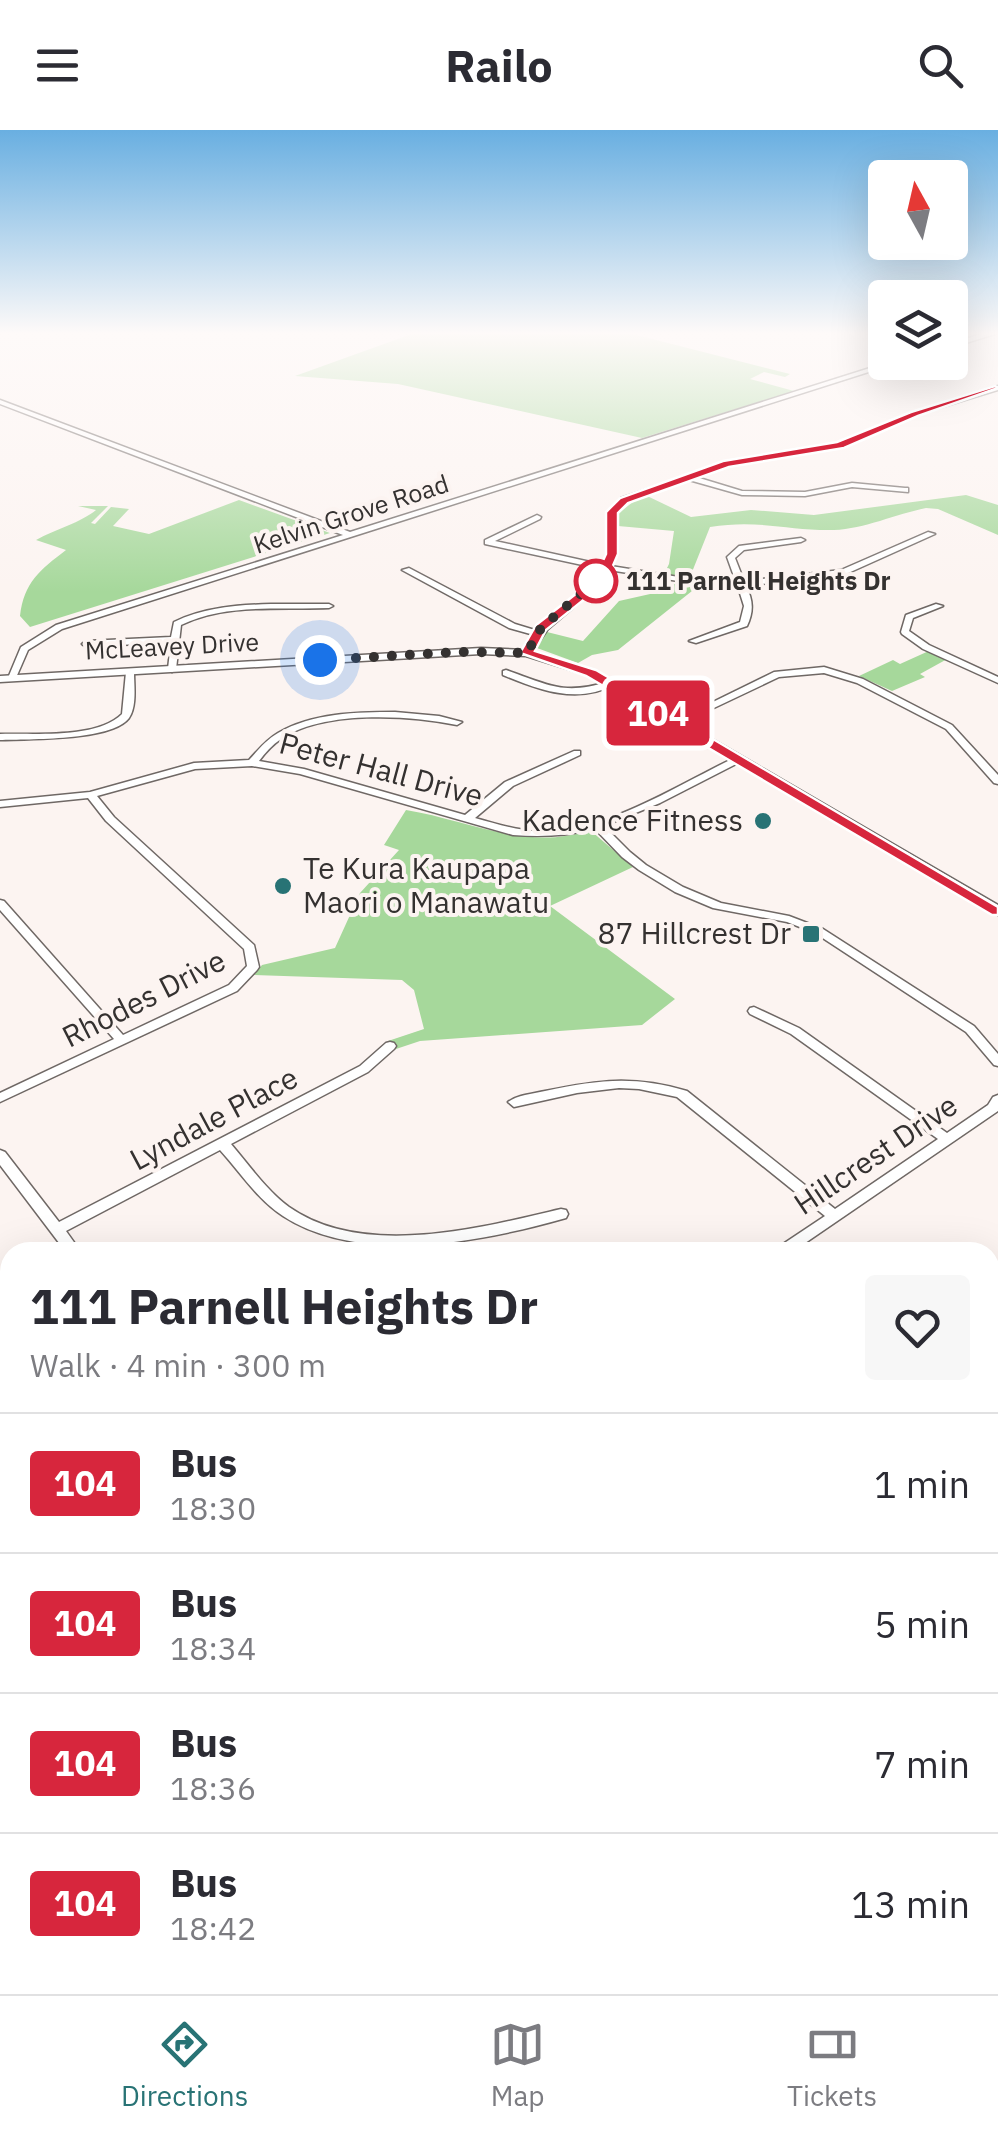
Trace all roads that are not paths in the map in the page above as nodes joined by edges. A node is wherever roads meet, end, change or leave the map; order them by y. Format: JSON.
{"nodes":[{"id":1,"x":42,"y":418,"type":"edge"},
{"id":2,"x":720,"y":418,"type":"edge"},
{"id":3,"x":904,"y":418,"type":"edge"},
{"id":4,"x":687,"y":477,"type":"junction"},
{"id":5,"x":905,"y":490,"type":"dead end"},
{"id":6,"x":537,"y":517,"type":"dead end"},
{"id":7,"x":932,"y":534,"type":"dead end"},
{"id":8,"x":350,"y":535,"type":"junction"},
{"id":9,"x":800,"y":540,"type":"dead end"},
{"id":10,"x":606,"y":568,"type":"junction"},
{"id":11,"x":406,"y":570,"type":"dead end"},
{"id":12,"x":743,"y":584,"type":"junction"},
{"id":13,"x":328,"y":606,"type":"dead end"},
{"id":14,"x":939,"y":606,"type":"dead end"},
{"id":15,"x":536,"y":633,"type":"junction"},
{"id":16,"x":175,"y":640,"type":"junction"},
{"id":17,"x":693,"y":641,"type":"dead end"},
{"id":18,"x":86,"y":644,"type":"dead end"},
{"id":19,"x":527,"y":653,"type":"junction"},
{"id":20,"x":172,"y":670,"type":"junction"},
{"id":21,"x":130,"y":672,"type":"junction"},
{"id":22,"x":506,"y":673,"type":"dead end"},
{"id":23,"x":6,"y":678,"type":"edge"},
{"id":24,"x":998,"y":680,"type":"edge"},
{"id":25,"x":610,"y":684,"type":"junction"},
{"id":26,"x":457,"y":722,"type":"dead end"},
{"id":27,"x":675,"y":723,"type":"junction"},
{"id":28,"x":0,"y":737,"type":"edge"},
{"id":29,"x":578,"y":753,"type":"dead end"},
{"id":30,"x":737,"y":760,"type":"junction"},
{"id":31,"x":252,"y":763,"type":"junction"},
{"id":32,"x":998,"y":781,"type":"edge"},
{"id":33,"x":91,"y":795,"type":"junction"},
{"id":34,"x":0,"y":804,"type":"edge"},
{"id":35,"x":467,"y":819,"type":"junction"},
{"id":36,"x":598,"y":826,"type":"junction"},
{"id":37,"x":0,"y":904,"type":"edge"},
{"id":38,"x":998,"y":911,"type":"edge"},
{"id":39,"x":6,"y":919,"type":"edge"},
{"id":40,"x":754,"y":1011,"type":"dead end"},
{"id":41,"x":121,"y":1040,"type":"junction"},
{"id":42,"x":390,"y":1046,"type":"dead end"},
{"id":43,"x":998,"y":1062,"type":"edge"},
{"id":44,"x":0,"y":1098,"type":"edge"},
{"id":45,"x":998,"y":1100,"type":"edge"},
{"id":46,"x":514,"y":1102,"type":"dead end"},
{"id":47,"x":947,"y":1139,"type":"junction"},
{"id":48,"x":222,"y":1144,"type":"junction"},
{"id":49,"x":0,"y":1155,"type":"edge"},
{"id":50,"x":561,"y":1214,"type":"dead end"},
{"id":51,"x":834,"y":1216,"type":"junction"},
{"id":52,"x":57,"y":1229,"type":"junction"},
{"id":53,"x":67,"y":1242,"type":"edge"},
{"id":54,"x":796,"y":1242,"type":"edge"}],
"edges":[{"from":1,"to":8,"type":"street"},
{"from":2,"to":8,"type":"street","name":"Kelvin Grove Road"},
{"from":3,"to":4,"type":"street"},
{"from":4,"to":5,"type":"street"},
{"from":4,"to":10,"type":"street"},
{"from":6,"to":10,"type":"street"},
{"from":7,"to":12,"type":"street"},
{"from":8,"to":23,"type":"street","name":"Kelvin Grove Road"},
{"from":9,"to":12,"type":"street"},
{"from":10,"to":12,"type":"street"},
{"from":10,"to":15,"type":"street"},
{"from":11,"to":15,"type":"street"},
{"from":12,"to":17,"type":"street"},
{"from":13,"to":16,"type":"street"},
{"from":14,"to":24,"type":"street"},
{"from":15,"to":19,"type":"street"},
{"from":16,"to":18,"type":"street"},
{"from":16,"to":20,"type":"street"},
{"from":19,"to":20,"type":"main road","name":"McLeavey Drive"},
{"from":19,"to":25,"type":"main road","name":"McLeavey Drive"},
{"from":20,"to":21,"type":"main road","name":"McLeavey Drive"},
{"from":21,"to":23,"type":"main road","name":"McLeavey Drive"},
{"from":21,"to":28,"type":"street"},
{"from":22,"to":25,"type":"street"},
{"from":25,"to":27,"type":"main road","name":"McLeavey Drive"},
{"from":26,"to":31,"type":"street"},
{"from":27,"to":30,"type":"main road","name":"McLeavey Drive"},
{"from":27,"to":32,"type":"street"},
{"from":29,"to":35,"type":"street"},
{"from":30,"to":36,"type":"street","name":"Peter Hall Drive"},
{"from":30,"to":38,"type":"main road","name":"McLeavey Drive"},
{"from":31,"to":33,"type":"street","name":"Peter Hall Drive"},
{"from":31,"to":35,"type":"street","name":"Peter Hall Drive"},
{"from":33,"to":34,"type":"street","name":"Peter Hall Drive"},
{"from":33,"to":41,"type":"street","name":"Rhodes Drive"},
{"from":35,"to":36,"type":"street","name":"Peter Hall Drive"},
{"from":36,"to":43,"type":"street"},
{"from":37,"to":39,"type":"street"},
{"from":39,"to":41,"type":"street"},
{"from":40,"to":47,"type":"street"},
{"from":41,"to":44,"type":"street","name":"Rhodes Drive"},
{"from":42,"to":48,"type":"street","name":"Lyndale Place"},
{"from":45,"to":47,"type":"street","name":"Hillcrest Drive"},
{"from":46,"to":51,"type":"street"},
{"from":47,"to":51,"type":"street","name":"Hillcrest Drive"},
{"from":48,"to":50,"type":"street"},
{"from":48,"to":52,"type":"street","name":"Lyndale Place"},
{"from":49,"to":52,"type":"street"},
{"from":51,"to":54,"type":"street","name":"Hillcrest Drive"},
{"from":52,"to":53,"type":"street"}]}
